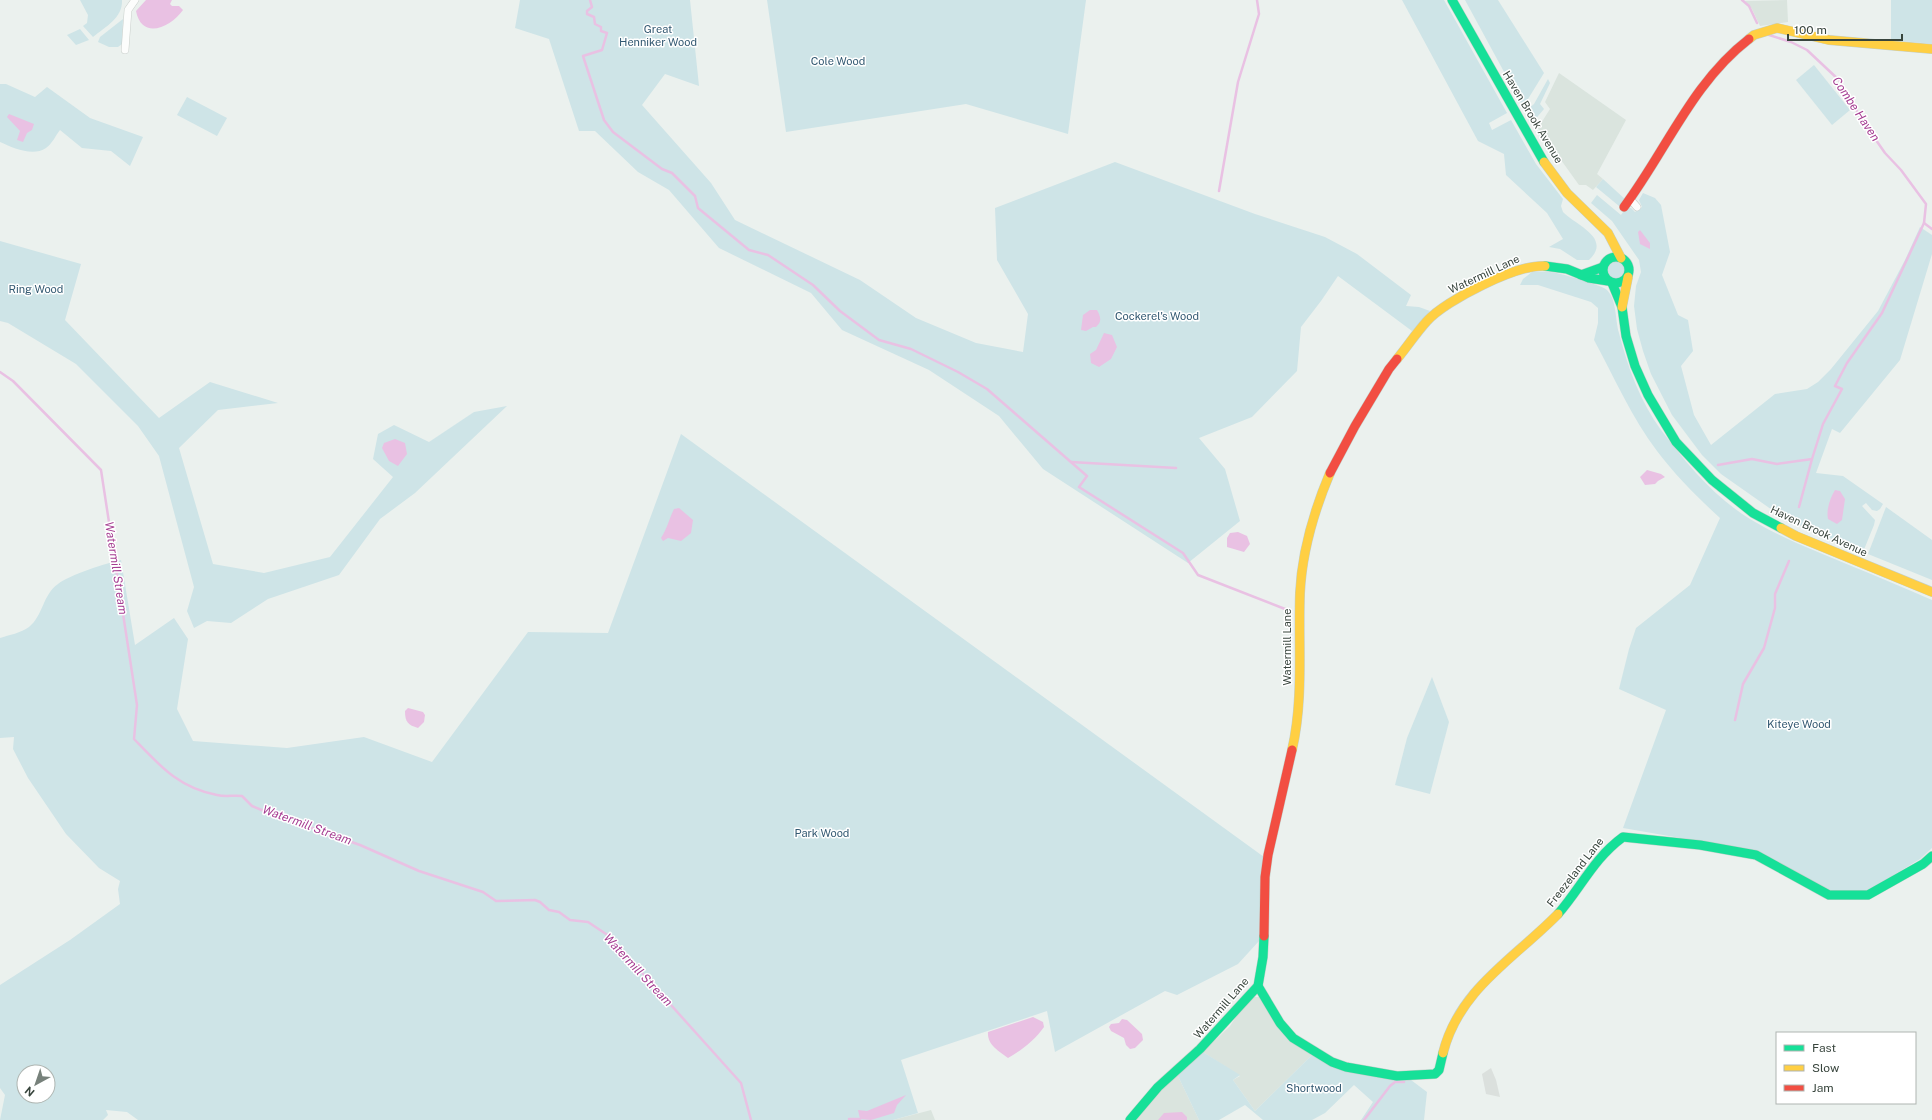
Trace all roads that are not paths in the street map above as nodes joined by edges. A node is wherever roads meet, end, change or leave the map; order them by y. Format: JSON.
{"nodes":[{"id":1,"x":135,"y":0,"type":"edge"},
{"id":2,"x":1452,"y":0,"type":"edge"},
{"id":3,"x":1932,"y":49,"type":"edge"},
{"id":4,"x":125,"y":50,"type":"dead end"},
{"id":5,"x":1630,"y":199,"type":"junction"},
{"id":6,"x":1624,"y":207,"type":"dead end"},
{"id":7,"x":1637,"y":207,"type":"dead end"},
{"id":8,"x":1608,"y":233,"type":"junction"},
{"id":9,"x":1621,"y":258,"type":"junction"},
{"id":10,"x":1605,"y":263,"type":"junction"},
{"id":11,"x":1581,"y":275,"type":"junction"},
{"id":12,"x":1628,"y":277,"type":"junction"},
{"id":13,"x":1610,"y":282,"type":"junction"},
{"id":14,"x":1622,"y":307,"type":"junction"},
{"id":15,"x":1932,"y":592,"type":"edge"},
{"id":16,"x":1932,"y":856,"type":"edge"},
{"id":17,"x":1258,"y":986,"type":"junction"},
{"id":18,"x":1130,"y":1120,"type":"edge"}],
"edges":[{"from":1,"to":4,"type":"street"},
{"from":2,"to":8,"type":"street","name":"Haven Brook Avenue"},
{"from":3,"to":5,"type":"street"},
{"from":5,"to":6,"type":"street"},
{"from":5,"to":7,"type":"street"},
{"from":8,"to":9,"type":"street","name":"Haven Brook Avenue"},
{"from":8,"to":10,"type":"street"},
{"from":9,"to":10,"type":"street"},
{"from":9,"to":12,"type":"street"},
{"from":10,"to":11,"type":"street"},
{"from":10,"to":13,"type":"street"},
{"from":11,"to":13,"type":"street","name":"Watermill Lane"},
{"from":11,"to":17,"type":"street","name":"Watermill Lane"},
{"from":12,"to":13,"type":"street"},
{"from":12,"to":14,"type":"street","name":"Haven Brook Avenue"},
{"from":13,"to":14,"type":"street","name":"Haven Brook Avenue"},
{"from":14,"to":15,"type":"street","name":"Haven Brook Avenue"},
{"from":16,"to":17,"type":"street","name":"Freezeland Lane"},
{"from":17,"to":18,"type":"street","name":"Watermill Lane"}]}
